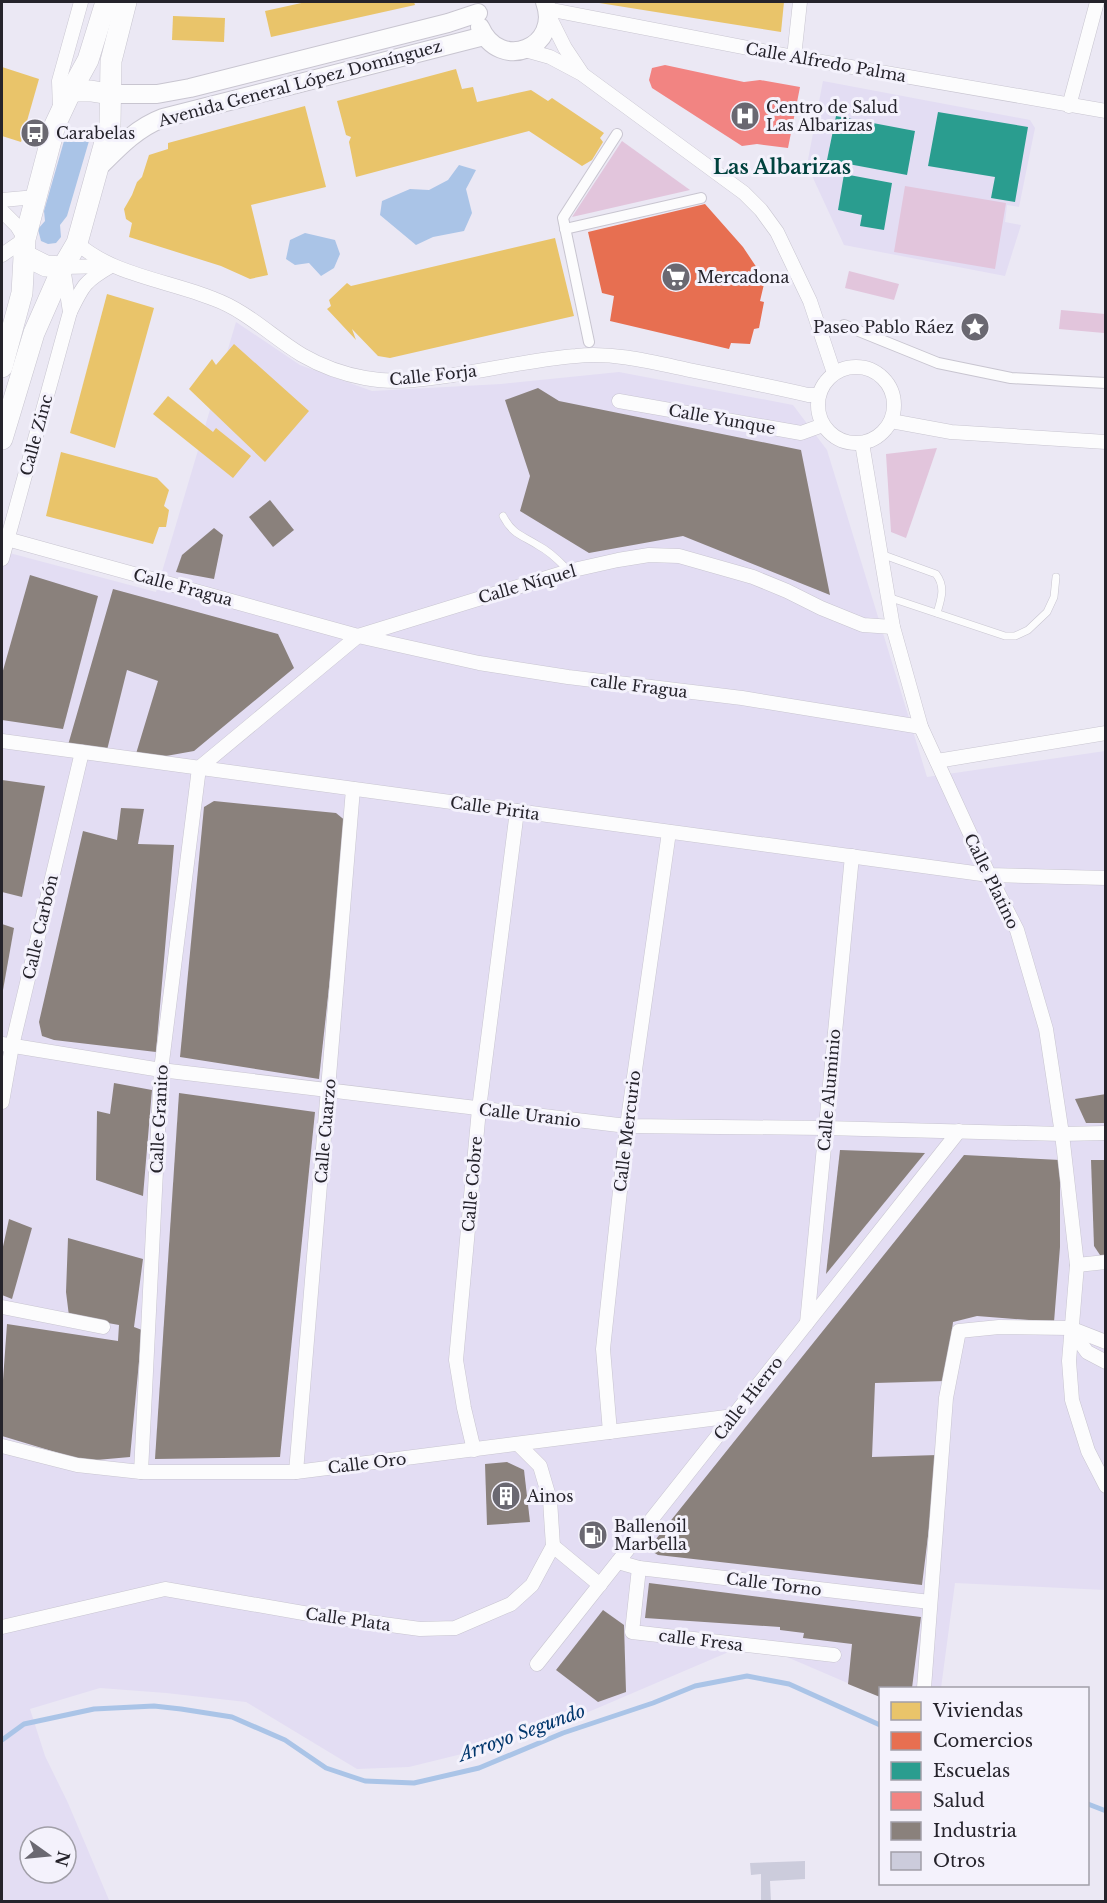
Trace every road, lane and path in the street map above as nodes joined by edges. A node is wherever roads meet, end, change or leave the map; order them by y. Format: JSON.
{"nodes":[{"id":1,"x":81,"y":2,"type":"edge"},
{"id":2,"x":800,"y":2,"type":"edge"},
{"id":3,"x":1097,"y":2,"type":"edge"},
{"id":4,"x":122,"y":4,"type":"edge"},
{"id":5,"x":480,"y":7,"type":"edge"},
{"id":6,"x":547,"y":8,"type":"edge"},
{"id":7,"x":484,"y":36,"type":"junction"},
{"id":8,"x":525,"y":50,"type":"junction"},
{"id":9,"x":794,"y":57,"type":"junction"},
{"id":10,"x":582,"y":74,"type":"junction"},
{"id":11,"x":71,"y":91,"type":"junction"},
{"id":12,"x":110,"y":94,"type":"junction"},
{"id":13,"x":1069,"y":106,"type":"junction"},
{"id":14,"x":1106,"y":111,"type":"edge"},
{"id":15,"x":60,"y":113,"type":"junction"},
{"id":16,"x":617,"y":134,"type":"dead end"},
{"id":17,"x":97,"y":169,"type":"junction"},
{"id":18,"x":36,"y":197,"type":"junction"},
{"id":19,"x":701,"y":198,"type":"dead end"},
{"id":20,"x":2,"y":200,"type":"edge"},
{"id":21,"x":2,"y":211,"type":"edge"},
{"id":22,"x":565,"y":229,"type":"junction"},
{"id":23,"x":76,"y":243,"type":"junction"},
{"id":24,"x":24,"y":247,"type":"junction"},
{"id":25,"x":2,"y":255,"type":"edge"},
{"id":26,"x":111,"y":266,"type":"junction"},
{"id":27,"x":63,"y":267,"type":"junction"},
{"id":28,"x":70,"y":312,"type":"junction"},
{"id":29,"x":844,"y":325,"type":"dead end"},
{"id":30,"x":589,"y":342,"type":"dead end"},
{"id":31,"x":2,"y":367,"type":"edge"},
{"id":32,"x":834,"y":373,"type":"junction"},
{"id":33,"x":1106,"y":383,"type":"edge"},
{"id":34,"x":819,"y":396,"type":"junction"},
{"id":35,"x":619,"y":401,"type":"dead end"},
{"id":36,"x":891,"y":421,"type":"junction"},
{"id":37,"x":824,"y":425,"type":"junction"},
{"id":38,"x":2,"y":439,"type":"edge"},
{"id":39,"x":1106,"y":442,"type":"edge"},
{"id":40,"x":862,"y":443,"type":"junction"},
{"id":41,"x":502,"y":516,"type":"dead end"},
{"id":42,"x":7,"y":539,"type":"junction"},
{"id":43,"x":881,"y":554,"type":"junction"},
{"id":44,"x":2,"y":559,"type":"edge"},
{"id":45,"x":569,"y":571,"type":"junction"},
{"id":46,"x":1056,"y":577,"type":"dead end"},
{"id":47,"x":888,"y":597,"type":"junction"},
{"id":48,"x":938,"y":613,"type":"junction"},
{"id":49,"x":893,"y":627,"type":"junction"},
{"id":50,"x":358,"y":636,"type":"junction"},
{"id":51,"x":921,"y":727,"type":"junction"},
{"id":52,"x":1106,"y":733,"type":"edge"},
{"id":53,"x":2,"y":741,"type":"edge"},
{"id":54,"x":82,"y":752,"type":"junction"},
{"id":55,"x":937,"y":761,"type":"junction"},
{"id":56,"x":199,"y":768,"type":"junction"},
{"id":57,"x":353,"y":789,"type":"junction"},
{"id":58,"x":517,"y":811,"type":"junction"},
{"id":59,"x":669,"y":832,"type":"junction"},
{"id":60,"x":852,"y":856,"type":"junction"},
{"id":61,"x":989,"y":875,"type":"junction"},
{"id":62,"x":1106,"y":878,"type":"edge"},
{"id":63,"x":7,"y":1045,"type":"edge"},
{"id":64,"x":161,"y":1070,"type":"junction"},
{"id":65,"x":328,"y":1091,"type":"junction"},
{"id":66,"x":2,"y":1102,"type":"edge"},
{"id":67,"x":479,"y":1109,"type":"junction"},
{"id":68,"x":627,"y":1126,"type":"junction"},
{"id":69,"x":825,"y":1128,"type":"junction"},
{"id":70,"x":959,"y":1131,"type":"junction"},
{"id":71,"x":1106,"y":1133,"type":"edge"},
{"id":72,"x":1062,"y":1134,"type":"junction"},
{"id":73,"x":1106,"y":1262,"type":"edge"},
{"id":74,"x":1077,"y":1265,"type":"junction"},
{"id":75,"x":2,"y":1307,"type":"edge"},
{"id":76,"x":807,"y":1323,"type":"junction"},
{"id":77,"x":103,"y":1327,"type":"dead end"},
{"id":78,"x":1070,"y":1328,"type":"junction"},
{"id":79,"x":1106,"y":1342,"type":"edge"},
{"id":80,"x":1106,"y":1362,"type":"edge"},
{"id":81,"x":734,"y":1416,"type":"junction"},
{"id":82,"x":610,"y":1432,"type":"junction"},
{"id":83,"x":518,"y":1444,"type":"junction"},
{"id":84,"x":2,"y":1446,"type":"edge"},
{"id":85,"x":474,"y":1450,"type":"junction"},
{"id":86,"x":296,"y":1472,"type":"junction"},
{"id":87,"x":141,"y":1473,"type":"junction"},
{"id":88,"x":1106,"y":1486,"type":"edge"},
{"id":89,"x":553,"y":1546,"type":"junction"},
{"id":90,"x":618,"y":1563,"type":"junction"},
{"id":91,"x":639,"y":1568,"type":"junction"},
{"id":92,"x":600,"y":1585,"type":"junction"},
{"id":93,"x":930,"y":1602,"type":"junction"},
{"id":94,"x":2,"y":1627,"type":"edge"},
{"id":95,"x":834,"y":1655,"type":"dead end"},
{"id":96,"x":537,"y":1664,"type":"dead end"},
{"id":97,"x":924,"y":1687,"type":"edge"}],
"edges":[{"from":1,"to":15,"type":"street"},
{"from":2,"to":9,"type":"street"},
{"from":3,"to":13,"type":"street"},
{"from":4,"to":11,"type":"main road"},
{"from":4,"to":12,"type":"main road"},
{"from":5,"to":7,"type":"main road"},
{"from":5,"to":12,"type":"main road","name":"Avenida General López Domínguez"},
{"from":6,"to":8,"type":"main road"},
{"from":6,"to":9,"type":"street","name":"Calle Alfredo Palma"},
{"from":6,"to":10,"type":"street"},
{"from":7,"to":8,"type":"main road"},
{"from":7,"to":17,"type":"main road","name":"Avenida General López Domínguez"},
{"from":8,"to":10,"type":"street"},
{"from":9,"to":13,"type":"street","name":"Calle Alfredo Palma"},
{"from":10,"to":32,"type":"street"},
{"from":11,"to":12,"type":"main road"},
{"from":11,"to":15,"type":"main road"},
{"from":12,"to":17,"type":"main road"},
{"from":13,"to":14,"type":"street","name":"Calle Alfredo Palma"},
{"from":15,"to":18,"type":"main road"},
{"from":16,"to":22,"type":"street"},
{"from":17,"to":23,"type":"main road"},
{"from":18,"to":20,"type":"street"},
{"from":18,"to":24,"type":"main road"},
{"from":19,"to":22,"type":"street"},
{"from":21,"to":24,"type":"street"},
{"from":22,"to":30,"type":"street"},
{"from":23,"to":26,"type":"street","name":"Calle Forja"},
{"from":23,"to":27,"type":"main road"},
{"from":24,"to":25,"type":"street"},
{"from":24,"to":27,"type":"main road"},
{"from":24,"to":31,"type":"main road"},
{"from":26,"to":27,"type":"street"},
{"from":26,"to":28,"type":"street","name":"Calle Zinc"},
{"from":26,"to":34,"type":"street","name":"Calle Forja"},
{"from":27,"to":28,"type":"street","name":"Calle Zinc"},
{"from":27,"to":38,"type":"main road"},
{"from":28,"to":42,"type":"street","name":"Calle Zinc"},
{"from":29,"to":33,"type":"street"},
{"from":32,"to":34,"type":"street"},
{"from":32,"to":36,"type":"street"},
{"from":34,"to":37,"type":"street"},
{"from":35,"to":37,"type":"street","name":"Calle Yunque"},
{"from":36,"to":39,"type":"street"},
{"from":36,"to":40,"type":"street"},
{"from":37,"to":40,"type":"street"},
{"from":40,"to":43,"type":"street","name":"Calle Platino"},
{"from":41,"to":45,"type":"lane"},
{"from":42,"to":44,"type":"street","name":"Calle Zinc"},
{"from":42,"to":50,"type":"street","name":"Calle Fragua"},
{"from":43,"to":47,"type":"street","name":"Calle Platino"},
{"from":43,"to":48,"type":"lane"},
{"from":45,"to":49,"type":"street","name":"Calle Níquel"},
{"from":45,"to":50,"type":"street","name":"Calle Níquel"},
{"from":46,"to":48,"type":"lane"},
{"from":47,"to":48,"type":"lane"},
{"from":47,"to":49,"type":"street","name":"Calle Platino"},
{"from":49,"to":51,"type":"street","name":"Calle Platino"},
{"from":50,"to":51,"type":"street","name":"calle Fragua"},
{"from":50,"to":56,"type":"street","name":"Calle Níquel"},
{"from":51,"to":55,"type":"street","name":"Calle Platino"},
{"from":52,"to":55,"type":"street"},
{"from":53,"to":54,"type":"street","name":"Calle Pirita"},
{"from":54,"to":56,"type":"street","name":"Calle Pirita"},
{"from":54,"to":63,"type":"street","name":"Calle Carbón"},
{"from":55,"to":61,"type":"street","name":"Calle Platino"},
{"from":56,"to":57,"type":"street","name":"Calle Pirita"},
{"from":56,"to":64,"type":"street","name":"Calle Granito"},
{"from":57,"to":58,"type":"street","name":"Calle Pirita"},
{"from":57,"to":65,"type":"street","name":"Calle Cuarzo"},
{"from":58,"to":59,"type":"street","name":"Calle Pirita"},
{"from":58,"to":67,"type":"street","name":"Calle Cobre"},
{"from":59,"to":60,"type":"street","name":"Calle Pirita"},
{"from":59,"to":68,"type":"street","name":"Calle Mercurio"},
{"from":60,"to":61,"type":"street","name":"Calle Pirita"},
{"from":60,"to":69,"type":"street","name":"Calle Aluminio"},
{"from":61,"to":62,"type":"street","name":"Calle Pirita"},
{"from":61,"to":72,"type":"street","name":"Calle Platino"},
{"from":63,"to":64,"type":"street","name":"Calle Uranio"},
{"from":63,"to":66,"type":"street","name":"Calle Carbón"},
{"from":64,"to":65,"type":"street","name":"Calle Uranio"},
{"from":64,"to":87,"type":"street","name":"Calle Granito"},
{"from":65,"to":67,"type":"street","name":"Calle Uranio"},
{"from":65,"to":86,"type":"street","name":"Calle Cuarzo"},
{"from":67,"to":68,"type":"street","name":"Calle Uranio"},
{"from":67,"to":85,"type":"street","name":"Calle Cobre"},
{"from":68,"to":69,"type":"street","name":"Calle Uranio"},
{"from":68,"to":82,"type":"street","name":"Calle Mercurio"},
{"from":69,"to":70,"type":"street","name":"Calle Uranio"},
{"from":69,"to":76,"type":"street","name":"Calle Aluminio"},
{"from":70,"to":72,"type":"street","name":"Calle Uranio"},
{"from":70,"to":76,"type":"street","name":"Calle Hierro"},
{"from":71,"to":72,"type":"street","name":"Calle Uranio"},
{"from":72,"to":74,"type":"street","name":"Calle Platino"},
{"from":73,"to":74,"type":"street"},
{"from":74,"to":78,"type":"street","name":"Calle Platino"},
{"from":75,"to":77,"type":"street"},
{"from":76,"to":81,"type":"street","name":"Calle Hierro"},
{"from":78,"to":79,"type":"street"},
{"from":78,"to":80,"type":"street"},
{"from":78,"to":88,"type":"street","name":"Calle Platino"},
{"from":78,"to":93,"type":"street"},
{"from":81,"to":82,"type":"street","name":"Calle Oro"},
{"from":81,"to":90,"type":"street","name":"Calle Hierro"},
{"from":82,"to":83,"type":"street","name":"Calle Oro"},
{"from":83,"to":85,"type":"street","name":"Calle Oro"},
{"from":83,"to":89,"type":"street"},
{"from":84,"to":87,"type":"street","name":"Calle Oro"},
{"from":85,"to":86,"type":"street","name":"Calle Oro"},
{"from":86,"to":87,"type":"street","name":"Calle Oro"},
{"from":89,"to":92,"type":"street"},
{"from":89,"to":94,"type":"street","name":"Calle Plata"},
{"from":90,"to":91,"type":"street","name":"Calle Torno"},
{"from":90,"to":92,"type":"street","name":"Calle Hierro"},
{"from":91,"to":93,"type":"street","name":"Calle Torno"},
{"from":91,"to":95,"type":"street","name":"calle Fresa"},
{"from":92,"to":96,"type":"street","name":"Calle Hierro"},
{"from":93,"to":97,"type":"street"}]}
